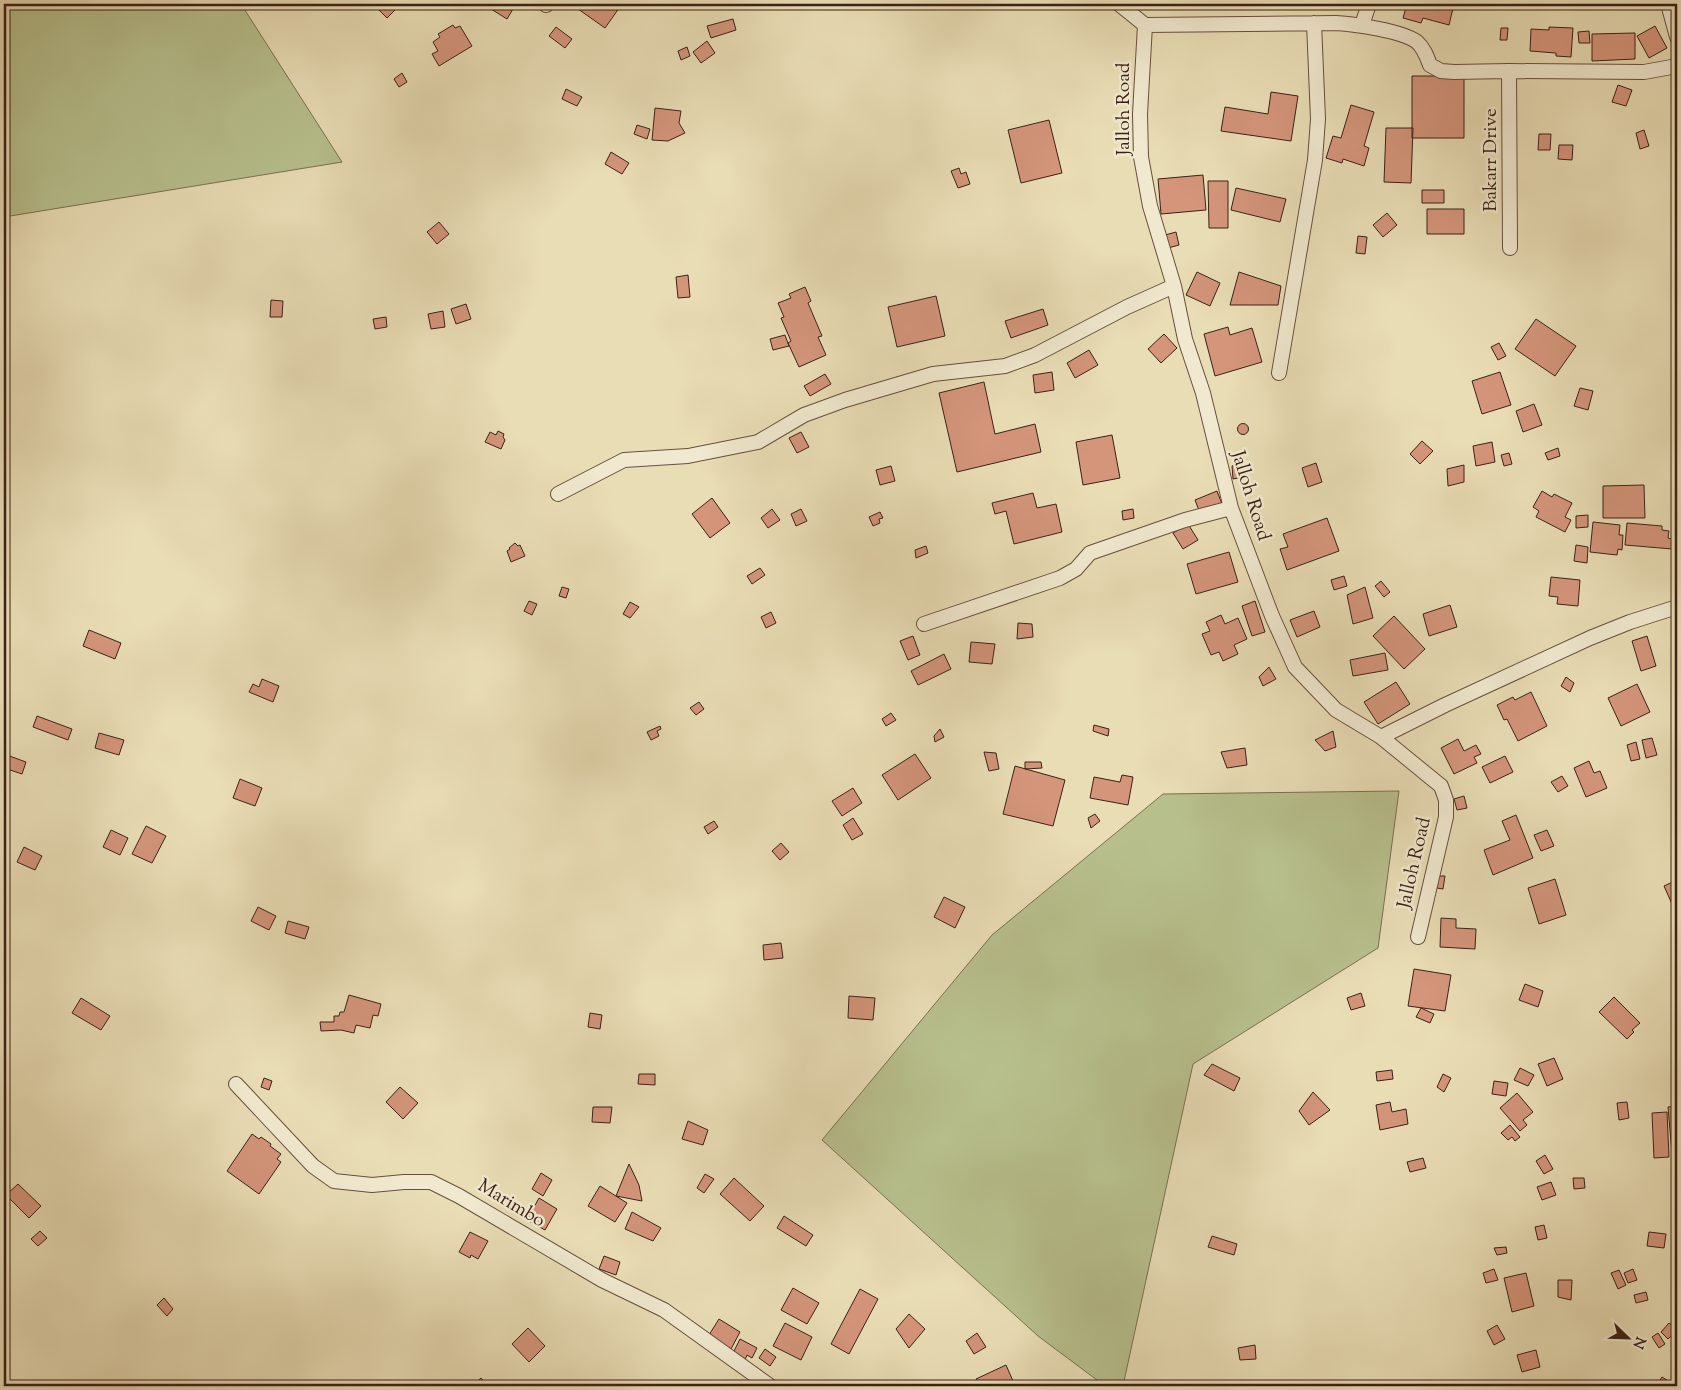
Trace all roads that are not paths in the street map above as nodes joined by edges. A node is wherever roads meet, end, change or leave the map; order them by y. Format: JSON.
{"nodes":[{"id":1,"x":1119,"y":4,"type":"edge"},
{"id":2,"x":1369,"y":4,"type":"edge"},
{"id":3,"x":1668,"y":4,"type":"edge"},
{"id":4,"x":1314,"y":23,"type":"junction"},
{"id":5,"x":1145,"y":25,"type":"junction"},
{"id":6,"x":1362,"y":25,"type":"junction"},
{"id":7,"x":1677,"y":37,"type":"edge"},
{"id":8,"x":1677,"y":66,"type":"edge"},
{"id":9,"x":1509,"y":71,"type":"junction"},
{"id":10,"x":1510,"y":248,"type":"dead end"},
{"id":11,"x":1174,"y":286,"type":"junction"},
{"id":12,"x":1279,"y":373,"type":"dead end"},
{"id":13,"x":558,"y":494,"type":"dead end"},
{"id":14,"x":1231,"y":508,"type":"junction"},
{"id":15,"x":1677,"y":607,"type":"edge"},
{"id":16,"x":924,"y":624,"type":"dead end"},
{"id":17,"x":1381,"y":738,"type":"junction"},
{"id":18,"x":1418,"y":937,"type":"dead end"},
{"id":19,"x":236,"y":1084,"type":"dead end"},
{"id":20,"x":770,"y":1386,"type":"edge"}],
"edges":[{"from":1,"to":5,"type":"street"},
{"from":2,"to":6,"type":"street"},
{"from":3,"to":7,"type":"street"},
{"from":4,"to":5,"type":"street"},
{"from":4,"to":6,"type":"street"},
{"from":4,"to":12,"type":"street"},
{"from":5,"to":11,"type":"street","name":"Jalloh Road"},
{"from":6,"to":9,"type":"street"},
{"from":8,"to":9,"type":"street"},
{"from":9,"to":10,"type":"street","name":"Bakarr Drive"},
{"from":11,"to":13,"type":"street"},
{"from":11,"to":14,"type":"street","name":"Jalloh Road"},
{"from":14,"to":16,"type":"street"},
{"from":14,"to":17,"type":"street","name":"Jalloh Road"},
{"from":15,"to":17,"type":"street"},
{"from":17,"to":18,"type":"street","name":"Jalloh Road"},
{"from":19,"to":20,"type":"street","name":"Marimbo"}]}
